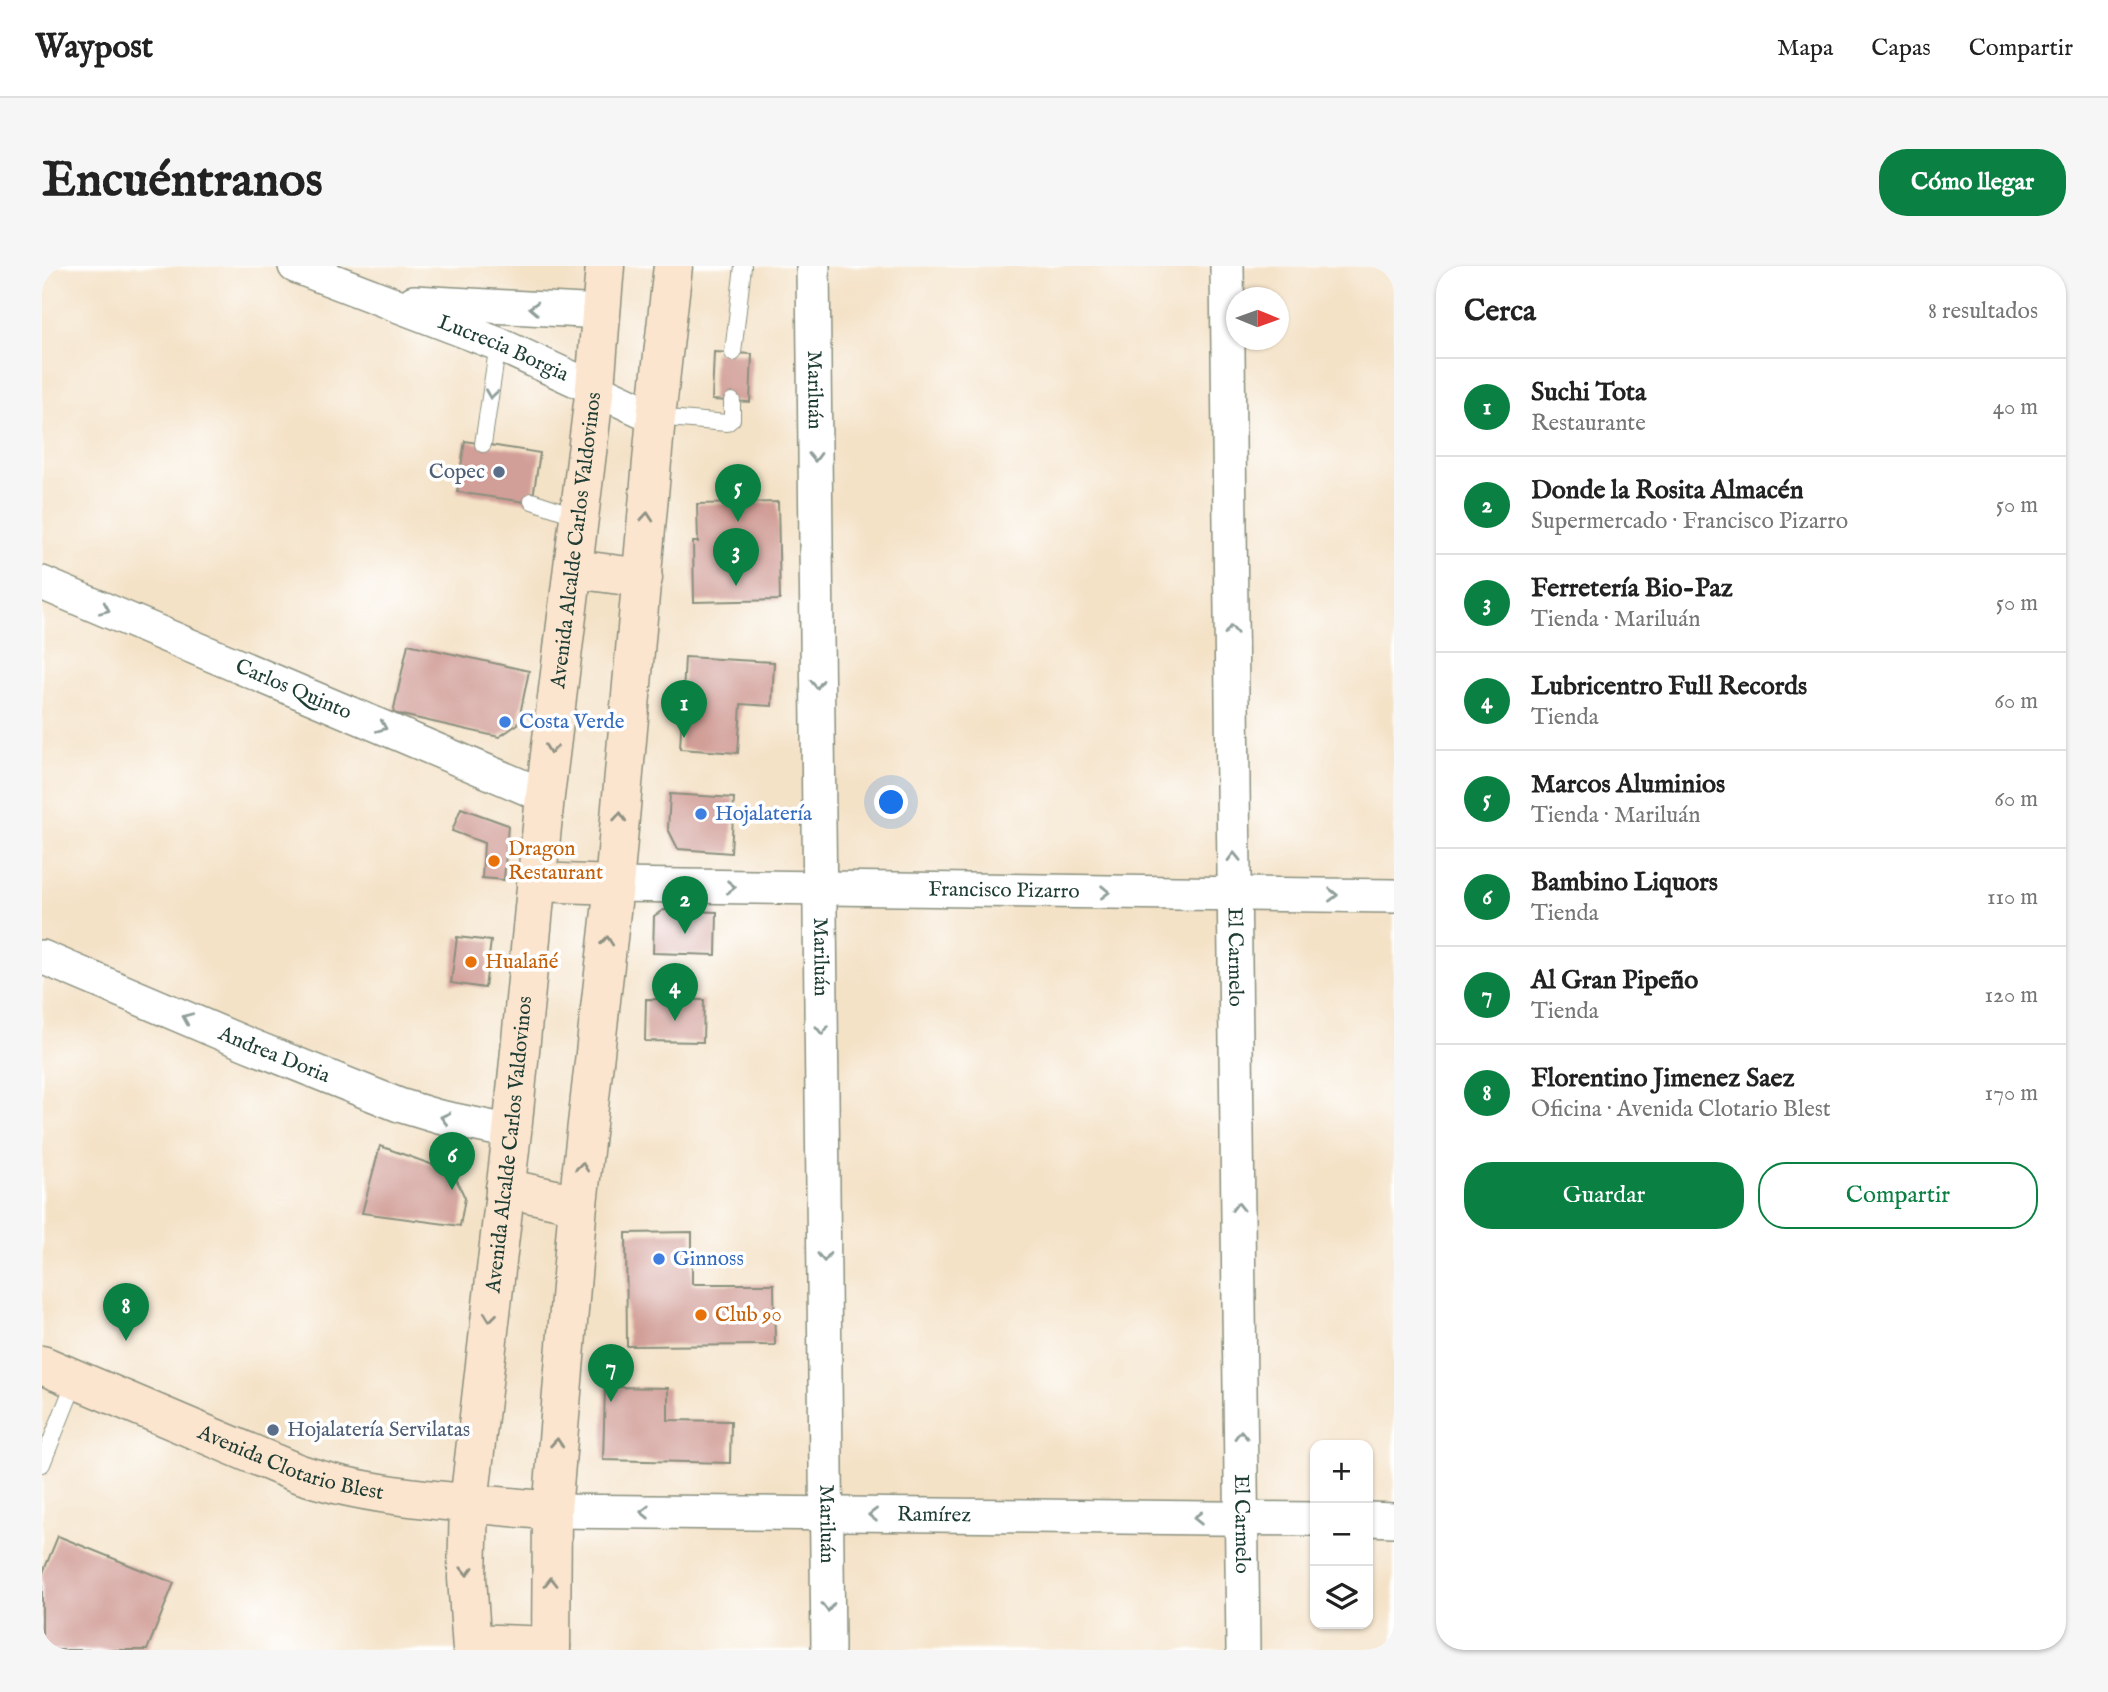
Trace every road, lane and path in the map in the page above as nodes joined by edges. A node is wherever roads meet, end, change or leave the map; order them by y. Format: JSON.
{"nodes":[{"id":1,"x":295,"y":266,"type":"edge"},
{"id":2,"x":605,"y":266,"type":"edge"},
{"id":3,"x":673,"y":266,"type":"edge"},
{"id":4,"x":743,"y":266,"type":"edge"},
{"id":5,"x":813,"y":266,"type":"edge"},
{"id":6,"x":1227,"y":266,"type":"edge"},
{"id":7,"x":387,"y":301,"type":"junction"},
{"id":8,"x":602,"y":312,"type":"junction"},
{"id":9,"x":498,"y":344,"type":"junction"},
{"id":10,"x":733,"y":353,"type":"dead end"},
{"id":11,"x":595,"y":387,"type":"junction"},
{"id":12,"x":732,"y":401,"type":"dead end"},
{"id":13,"x":656,"y":417,"type":"junction"},
{"id":14,"x":483,"y":444,"type":"dead end"},
{"id":15,"x":532,"y":501,"type":"dead end"},
{"id":16,"x":580,"y":517,"type":"junction"},
{"id":17,"x":574,"y":569,"type":"junction"},
{"id":18,"x":643,"y":578,"type":"junction"},
{"id":19,"x":42,"y":583,"type":"edge"},
{"id":20,"x":545,"y":796,"type":"junction"},
{"id":21,"x":536,"y":882,"type":"junction"},
{"id":22,"x":614,"y":885,"type":"junction"},
{"id":23,"x":820,"y":888,"type":"junction"},
{"id":24,"x":1234,"y":894,"type":"junction"},
{"id":25,"x":1394,"y":896,"type":"edge"},
{"id":26,"x":42,"y":957,"type":"edge"},
{"id":27,"x":512,"y":1132,"type":"junction"},
{"id":28,"x":505,"y":1188,"type":"junction"},
{"id":29,"x":578,"y":1204,"type":"junction"},
{"id":30,"x":59,"y":1372,"type":"edge"},
{"id":31,"x":42,"y":1464,"type":"edge"},
{"id":32,"x":469,"y":1503,"type":"junction"},
{"id":33,"x":552,"y":1511,"type":"junction"},
{"id":34,"x":826,"y":1514,"type":"junction"},
{"id":35,"x":1241,"y":1518,"type":"junction"},
{"id":36,"x":1310,"y":1519,"type":"edge"},
{"id":37,"x":1373,"y":1519,"type":"edge"},
{"id":38,"x":1394,"y":1520,"type":"edge"},
{"id":39,"x":472,"y":1646,"type":"edge"},
{"id":40,"x":551,"y":1648,"type":"edge"},
{"id":41,"x":828,"y":1650,"type":"edge"},
{"id":42,"x":1243,"y":1650,"type":"edge"}],
"edges":[{"from":1,"to":7,"type":"street","name":"Lucrecia Borgia"},
{"from":2,"to":8,"type":"main road","name":"Avenida Alcalde Carlos Valdovinos"},
{"from":3,"to":13,"type":"main road"},
{"from":4,"to":10,"type":"lane"},
{"from":5,"to":23,"type":"street","name":"Mariluán","one_way":true},
{"from":24,"to":6,"type":"street","name":"El Carmelo","one_way":true},
{"from":8,"to":7,"type":"street","name":"Lucrecia Borgia","one_way":true},
{"from":7,"to":9,"type":"street","name":"Lucrecia Borgia"},
{"from":8,"to":11,"type":"main road","name":"Avenida Alcalde Carlos Valdovinos"},
{"from":9,"to":11,"type":"street","name":"Lucrecia Borgia"},
{"from":9,"to":14,"type":"lane","one_way":true},
{"from":11,"to":13,"type":"street","name":"Lucrecia Borgia"},
{"from":11,"to":16,"type":"main road","name":"Avenida Alcalde Carlos Valdovinos"},
{"from":12,"to":13,"type":"lane"},
{"from":18,"to":13,"type":"main road","one_way":true},
{"from":15,"to":16,"type":"lane"},
{"from":16,"to":17,"type":"main road","name":"Avenida Alcalde Carlos Valdovinos"},
{"from":17,"to":18,"type":"main road"},
{"from":17,"to":20,"type":"main road","name":"Avenida Alcalde Carlos Valdovinos","one_way":true},
{"from":22,"to":18,"type":"main road","one_way":true},
{"from":19,"to":20,"type":"street","name":"Carlos Quinto","one_way":true},
{"from":20,"to":21,"type":"main road","name":"Avenida Alcalde Carlos Valdovinos"},
{"from":21,"to":22,"type":"main road"},
{"from":21,"to":27,"type":"main road","name":"Avenida Alcalde Carlos Valdovinos"},
{"from":22,"to":23,"type":"street","name":"Francisco Pizarro","one_way":true},
{"from":29,"to":22,"type":"main road","one_way":true},
{"from":23,"to":24,"type":"street","name":"Francisco Pizarro","one_way":true},
{"from":23,"to":34,"type":"street","name":"Mariluán","one_way":true},
{"from":24,"to":25,"type":"street","name":"Francisco Pizarro","one_way":true},
{"from":35,"to":24,"type":"street","name":"El Carmelo","one_way":true},
{"from":27,"to":26,"type":"street","name":"Andrea Doria","one_way":true},
{"from":27,"to":28,"type":"main road","name":"Avenida Alcalde Carlos Valdovinos"},
{"from":28,"to":29,"type":"main road"},
{"from":28,"to":32,"type":"main road","name":"Avenida Alcalde Carlos Valdovinos","one_way":true},
{"from":33,"to":29,"type":"main road","one_way":true},
{"from":30,"to":31,"type":"lane"},
{"from":30,"to":32,"type":"main road","name":"Avenida Clotario Blest"},
{"from":32,"to":33,"type":"main road","name":"Avenida Clotario Blest"},
{"from":32,"to":39,"type":"main road","name":"Avenida Alcalde Carlos Valdovinos","one_way":true},
{"from":34,"to":33,"type":"street","name":"Ramírez","one_way":true},
{"from":40,"to":33,"type":"main road","one_way":true},
{"from":35,"to":34,"type":"street","name":"Ramírez","one_way":true},
{"from":34,"to":41,"type":"street","name":"Mariluán","one_way":true},
{"from":35,"to":36,"type":"street","name":"Ramírez"},
{"from":35,"to":42,"type":"street","name":"El Carmelo"},
{"from":37,"to":38,"type":"street"},
{"from":39,"to":40,"type":"main road"}]}
